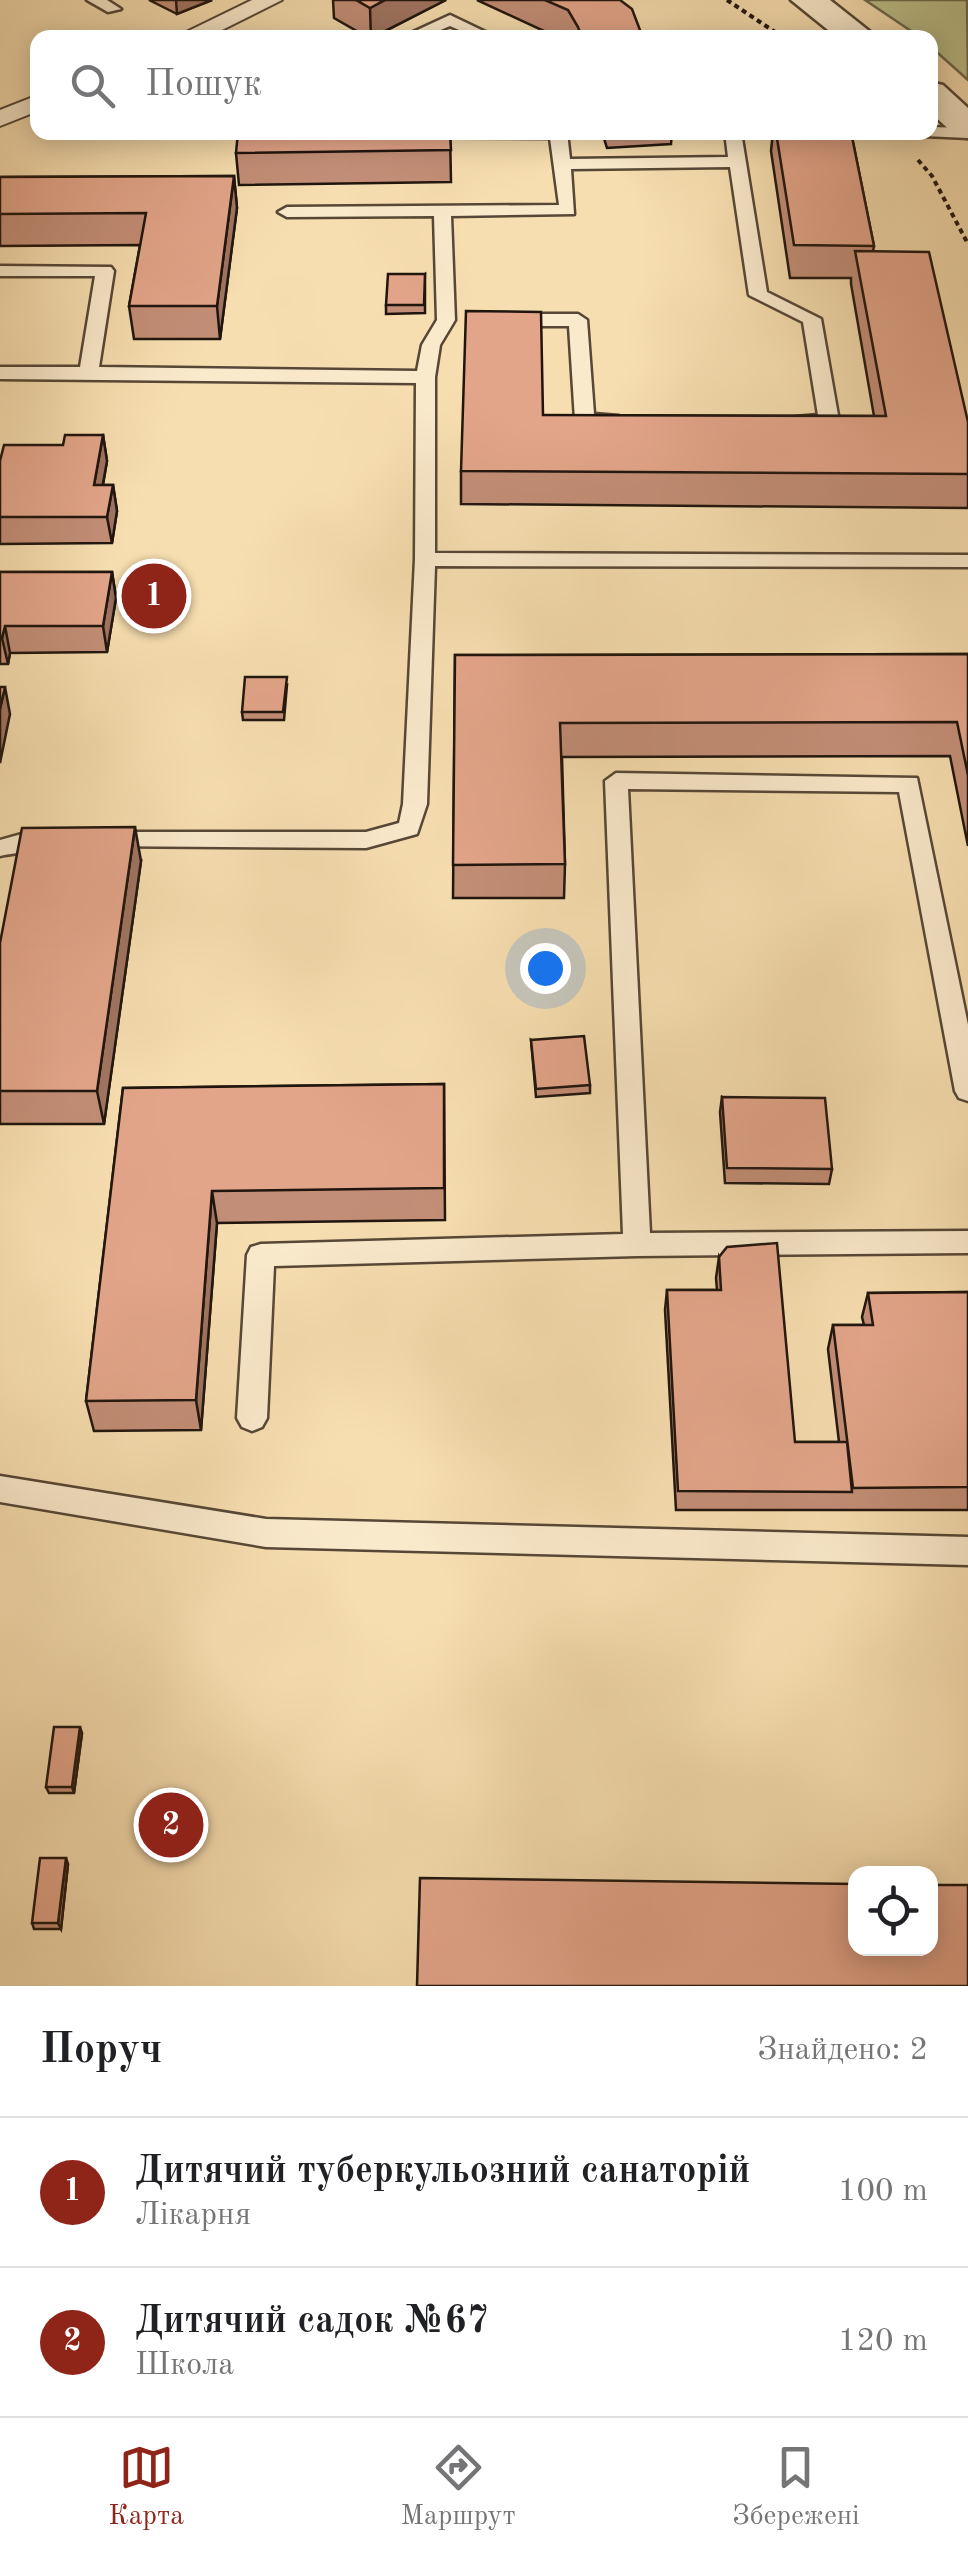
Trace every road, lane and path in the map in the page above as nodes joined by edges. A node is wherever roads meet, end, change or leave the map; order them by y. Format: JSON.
{"nodes":[{"id":1,"x":95,"y":0,"type":"edge"},
{"id":2,"x":272,"y":0,"type":"edge"},
{"id":3,"x":728,"y":0,"type":"edge"},
{"id":4,"x":808,"y":0,"type":"edge"},
{"id":5,"x":113,"y":10,"type":"dead end"},
{"id":6,"x":203,"y":30,"type":"edge"},
{"id":7,"x":426,"y":30,"type":"edge"},
{"id":8,"x":473,"y":30,"type":"edge"},
{"id":9,"x":772,"y":30,"type":"edge"},
{"id":10,"x":850,"y":30,"type":"edge"},
{"id":11,"x":938,"y":101,"type":"edge"},
{"id":12,"x":30,"y":105,"type":"edge"},
{"id":13,"x":0,"y":118,"type":"edge"},
{"id":14,"x":968,"y":130,"type":"edge"},
{"id":15,"x":938,"y":132,"type":"edge"},
{"id":16,"x":560,"y":140,"type":"edge"},
{"id":17,"x":734,"y":140,"type":"edge"},
{"id":18,"x":906,"y":147,"type":"dead end"},
{"id":19,"x":736,"y":162,"type":"junction"},
{"id":20,"x":564,"y":164,"type":"junction"},
{"id":21,"x":442,"y":211,"type":"junction"},
{"id":22,"x":287,"y":212,"type":"dead end"},
{"id":23,"x":968,"y":244,"type":"edge"},
{"id":24,"x":0,"y":271,"type":"edge"},
{"id":25,"x":465,"y":320,"type":"junction"},
{"id":26,"x":88,"y":373,"type":"junction"},
{"id":27,"x":0,"y":374,"type":"edge"},
{"id":28,"x":426,"y":377,"type":"junction"},
{"id":29,"x":641,"y":420,"type":"edge"},
{"id":30,"x":773,"y":421,"type":"edge"},
{"id":31,"x":424,"y":559,"type":"junction"},
{"id":32,"x":968,"y":561,"type":"edge"},
{"id":33,"x":0,"y":848,"type":"edge"},
{"id":34,"x":968,"y":1091,"type":"edge"},
{"id":35,"x":968,"y":1242,"type":"edge"},
{"id":36,"x":637,"y":1245,"type":"junction"},
{"id":37,"x":252,"y":1418,"type":"dead end"},
{"id":38,"x":0,"y":1489,"type":"edge"},
{"id":39,"x":968,"y":1550,"type":"edge"}],
"edges":[{"from":1,"to":5,"type":"lane"},
{"from":2,"to":6,"type":"street"},
{"from":3,"to":9,"type":"path"},
{"from":4,"to":10,"type":"street"},
{"from":7,"to":8,"type":"lane"},
{"from":11,"to":14,"type":"street"},
{"from":12,"to":13,"type":"street"},
{"from":14,"to":15,"type":"lane"},
{"from":16,"to":20,"type":"lane"},
{"from":17,"to":19,"type":"lane"},
{"from":18,"to":23,"type":"path"},
{"from":19,"to":20,"type":"lane"},
{"from":19,"to":30,"type":"lane"},
{"from":20,"to":21,"type":"lane"},
{"from":21,"to":22,"type":"lane"},
{"from":21,"to":25,"type":"lane"},
{"from":24,"to":26,"type":"lane"},
{"from":25,"to":28,"type":"lane"},
{"from":25,"to":29,"type":"lane"},
{"from":26,"to":27,"type":"lane"},
{"from":26,"to":28,"type":"lane"},
{"from":28,"to":31,"type":"lane"},
{"from":31,"to":32,"type":"lane"},
{"from":31,"to":33,"type":"lane"},
{"from":34,"to":36,"type":"lane"},
{"from":35,"to":36,"type":"lane"},
{"from":36,"to":37,"type":"lane"},
{"from":38,"to":39,"type":"lane"}]}
